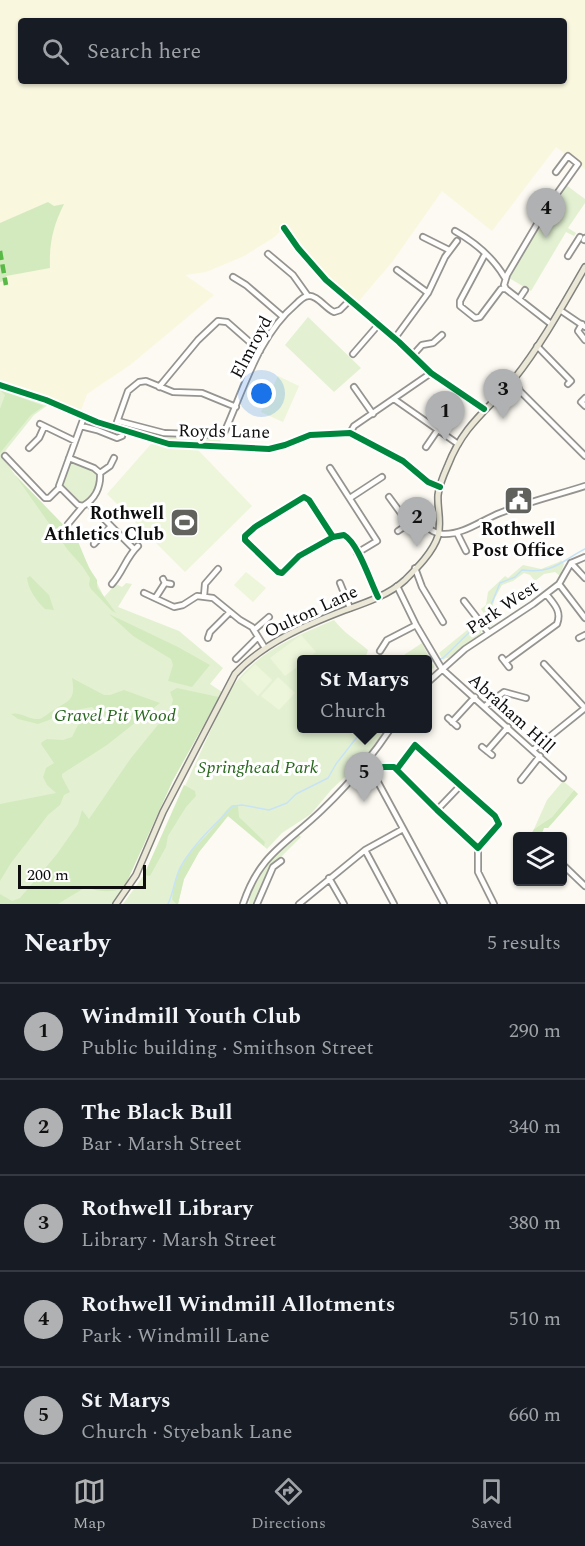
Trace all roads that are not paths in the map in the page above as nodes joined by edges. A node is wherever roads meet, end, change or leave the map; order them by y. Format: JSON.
{"nodes":[{"id":1,"x":556,"y":172,"type":"dead end"},
{"id":2,"x":284,"y":228,"type":"dead end"},
{"id":3,"x":455,"y":231,"type":"dead end"},
{"id":4,"x":423,"y":237,"type":"dead end"},
{"id":5,"x":582,"y":238,"type":"edge"},
{"id":6,"x":457,"y":241,"type":"dead end"},
{"id":7,"x":449,"y":250,"type":"junction"},
{"id":8,"x":268,"y":254,"type":"dead end"},
{"id":9,"x":568,"y":256,"type":"dead end"},
{"id":10,"x":484,"y":260,"type":"dead end"},
{"id":11,"x":585,"y":267,"type":"edge"},
{"id":12,"x":397,"y":270,"type":"dead end"},
{"id":13,"x":233,"y":277,"type":"dead end"},
{"id":14,"x":505,"y":278,"type":"junction"},
{"id":15,"x":506,"y":289,"type":"junction"},
{"id":16,"x":525,"y":290,"type":"dead end"},
{"id":17,"x":428,"y":292,"type":"junction"},
{"id":18,"x":308,"y":296,"type":"junction"},
{"id":19,"x":519,"y":299,"type":"junction"},
{"id":20,"x":350,"y":300,"type":"junction"},
{"id":21,"x":560,"y":310,"type":"junction"},
{"id":22,"x":282,"y":316,"type":"junction"},
{"id":23,"x":379,"y":324,"type":"junction"},
{"id":24,"x":551,"y":324,"type":"junction"},
{"id":25,"x":583,"y":326,"type":"edge"},
{"id":26,"x":443,"y":335,"type":"dead end"},
{"id":27,"x":395,"y":338,"type":"junction"},
{"id":28,"x":585,"y":340,"type":"edge"},
{"id":29,"x":537,"y":346,"type":"junction"},
{"id":30,"x":260,"y":351,"type":"junction"},
{"id":31,"x":352,"y":354,"type":"dead end"},
{"id":32,"x":413,"y":355,"type":"junction"},
{"id":33,"x":431,"y":373,"type":"junction"},
{"id":34,"x":514,"y":378,"type":"junction"},
{"id":35,"x":568,"y":384,"type":"dead end"},
{"id":36,"x":0,"y":385,"type":"edge"},
{"id":37,"x":159,"y":387,"type":"junction"},
{"id":38,"x":354,"y":387,"type":"dead end"},
{"id":39,"x":585,"y":398,"type":"edge"},
{"id":40,"x":394,"y":399,"type":"junction"},
{"id":41,"x":585,"y":406,"type":"edge"},
{"id":42,"x":236,"y":407,"type":"junction"},
{"id":43,"x":484,"y":409,"type":"junction"},
{"id":44,"x":450,"y":412,"type":"dead end"},
{"id":45,"x":373,"y":414,"type":"junction"},
{"id":46,"x":84,"y":417,"type":"junction"},
{"id":47,"x":118,"y":421,"type":"junction"},
{"id":48,"x":81,"y":426,"type":"junction"},
{"id":49,"x":116,"y":428,"type":"junction"},
{"id":50,"x":437,"y":429,"type":"junction"},
{"id":51,"x":351,"y":433,"type":"junction"},
{"id":52,"x":222,"y":434,"type":"joint"},
{"id":53,"x":122,"y":436,"type":"dead end"},
{"id":54,"x":75,"y":441,"type":"junction"},
{"id":55,"x":458,"y":444,"type":"junction"},
{"id":56,"x":426,"y":447,"type":"dead end"},
{"id":57,"x":29,"y":448,"type":"dead end"},
{"id":58,"x":5,"y":456,"type":"dead end"},
{"id":59,"x":585,"y":456,"type":"edge"},
{"id":60,"x":69,"y":458,"type":"junction"},
{"id":61,"x":114,"y":458,"type":"dead end"},
{"id":62,"x":100,"y":473,"type":"junction"},
{"id":63,"x":326,"y":476,"type":"dead end"},
{"id":64,"x":382,"y":477,"type":"dead end"},
{"id":65,"x":585,"y":486,"type":"edge"},
{"id":66,"x":60,"y":487,"type":"junction"},
{"id":67,"x":440,"y":487,"type":"junction"},
{"id":68,"x":389,"y":497,"type":"dead end"},
{"id":69,"x":350,"y":498,"type":"junction"},
{"id":70,"x":86,"y":504,"type":"junction"},
{"id":71,"x":68,"y":524,"type":"dead end"},
{"id":72,"x":408,"y":524,"type":"junction"},
{"id":73,"x":111,"y":526,"type":"junction"},
{"id":74,"x":398,"y":531,"type":"dead end"},
{"id":75,"x":438,"y":533,"type":"junction"},
{"id":76,"x":457,"y":533,"type":"junction"},
{"id":77,"x":333,"y":537,"type":"junction"},
{"id":78,"x":94,"y":544,"type":"dead end"},
{"id":79,"x":466,"y":551,"type":"dead end"},
{"id":80,"x":357,"y":553,"type":"junction"},
{"id":81,"x":585,"y":558,"type":"edge"},
{"id":82,"x":571,"y":563,"type":"junction"},
{"id":83,"x":415,"y":568,"type":"junction"},
{"id":84,"x":218,"y":569,"type":"dead end"},
{"id":85,"x":117,"y":579,"type":"junction"},
{"id":86,"x":585,"y":579,"type":"edge"},
{"id":87,"x":166,"y":582,"type":"dead end"},
{"id":88,"x":122,"y":583,"type":"dead end"},
{"id":89,"x":112,"y":584,"type":"dead end"},
{"id":90,"x":559,"y":584,"type":"junction"},
{"id":91,"x":397,"y":586,"type":"junction"},
{"id":92,"x":334,"y":588,"type":"dead end"},
{"id":93,"x":144,"y":593,"type":"dead end"},
{"id":94,"x":546,"y":594,"type":"junction"},
{"id":95,"x":204,"y":596,"type":"junction"},
{"id":96,"x":156,"y":597,"type":"junction"},
{"id":97,"x":378,"y":597,"type":"junction"},
{"id":98,"x":464,"y":601,"type":"dead end"},
{"id":99,"x":350,"y":608,"type":"junction"},
{"id":100,"x":230,"y":612,"type":"junction"},
{"id":101,"x":269,"y":618,"type":"dead end"},
{"id":102,"x":585,"y":618,"type":"edge"},
{"id":103,"x":443,"y":622,"type":"dead end"},
{"id":104,"x":416,"y":625,"type":"junction"},
{"id":105,"x":254,"y":630,"type":"junction"},
{"id":106,"x":488,"y":632,"type":"junction"},
{"id":107,"x":585,"y":635,"type":"edge"},
{"id":108,"x":258,"y":637,"type":"junction"},
{"id":109,"x":208,"y":638,"type":"dead end"},
{"id":110,"x":579,"y":638,"type":"dead end"},
{"id":111,"x":265,"y":648,"type":"junction"},
{"id":112,"x":380,"y":651,"type":"dead end"},
{"id":113,"x":236,"y":659,"type":"dead end"},
{"id":114,"x":506,"y":662,"type":"dead end"},
{"id":115,"x":544,"y":664,"type":"dead end"},
{"id":116,"x":442,"y":669,"type":"junction"},
{"id":117,"x":432,"y":678,"type":"edge"},
{"id":118,"x":475,"y":697,"type":"junction"},
{"id":119,"x":526,"y":698,"type":"dead end"},
{"id":120,"x":485,"y":706,"type":"junction"},
{"id":121,"x":585,"y":708,"type":"edge"},
{"id":122,"x":457,"y":726,"type":"dead end"},
{"id":123,"x":508,"y":727,"type":"junction"},
{"id":124,"x":388,"y":733,"type":"edge"},
{"id":125,"x":482,"y":747,"type":"dead end"},
{"id":126,"x":533,"y":750,"type":"junction"},
{"id":127,"x":540,"y":756,"type":"junction"},
{"id":128,"x":365,"y":764,"type":"junction"},
{"id":129,"x":397,"y":769,"type":"junction"},
{"id":130,"x":373,"y":773,"type":"junction"},
{"id":131,"x":563,"y":778,"type":"dead end"},
{"id":132,"x":521,"y":780,"type":"dead end"},
{"id":133,"x":460,"y":786,"type":"junction"},
{"id":134,"x":436,"y":810,"type":"junction"},
{"id":135,"x":403,"y":829,"type":"junction"},
{"id":136,"x":478,"y":848,"type":"junction"},
{"id":137,"x":364,"y":850,"type":"junction"},
{"id":138,"x":281,"y":861,"type":"dead end"},
{"id":139,"x":567,"y":869,"type":"edge"},
{"id":140,"x":329,"y":878,"type":"junction"},
{"id":141,"x":585,"y":886,"type":"edge"},
{"id":142,"x":116,"y":904,"type":"edge"},
{"id":143,"x":243,"y":904,"type":"edge"},
{"id":144,"x":257,"y":904,"type":"edge"},
{"id":145,"x":299,"y":904,"type":"edge"},
{"id":146,"x":344,"y":904,"type":"edge"},
{"id":147,"x":394,"y":904,"type":"edge"},
{"id":148,"x":444,"y":904,"type":"edge"},
{"id":149,"x":494,"y":904,"type":"edge"}],
"edges":[{"from":1,"to":14,"type":"street"},
{"from":2,"to":20,"type":"street"},
{"from":3,"to":14,"type":"street"},
{"from":4,"to":7,"type":"street"},
{"from":5,"to":9,"type":"street"},
{"from":6,"to":7,"type":"street"},
{"from":7,"to":17,"type":"street"},
{"from":8,"to":18,"type":"street"},
{"from":10,"to":15,"type":"street"},
{"from":11,"to":21,"type":"main road"},
{"from":12,"to":17,"type":"street"},
{"from":13,"to":22,"type":"street"},
{"from":14,"to":15,"type":"street"},
{"from":15,"to":19,"type":"street"},
{"from":16,"to":19,"type":"street"},
{"from":17,"to":27,"type":"street"},
{"from":18,"to":20,"type":"street"},
{"from":18,"to":22,"type":"street","name":"Elmroyd"},
{"from":19,"to":24,"type":"street"},
{"from":20,"to":23,"type":"street"},
{"from":21,"to":24,"type":"main road"},
{"from":21,"to":25,"type":"street"},
{"from":22,"to":30,"type":"street","name":"Elmroyd"},
{"from":23,"to":27,"type":"street"},
{"from":23,"to":31,"type":"street"},
{"from":24,"to":29,"type":"main road"},
{"from":25,"to":28,"type":"street"},
{"from":26,"to":32,"type":"street"},
{"from":27,"to":32,"type":"street"},
{"from":29,"to":34,"type":"main road"},
{"from":29,"to":35,"type":"street"},
{"from":30,"to":37,"type":"street"},
{"from":30,"to":42,"type":"street","name":"Elmroyd"},
{"from":32,"to":33,"type":"street"},
{"from":33,"to":40,"type":"street"},
{"from":33,"to":43,"type":"street"},
{"from":34,"to":43,"type":"main road"},
{"from":34,"to":59,"type":"street"},
{"from":36,"to":46,"type":"street","name":"Royds Lane"},
{"from":37,"to":42,"type":"street"},
{"from":37,"to":47,"type":"street"},
{"from":38,"to":45,"type":"street"},
{"from":39,"to":41,"type":"street"},
{"from":40,"to":45,"type":"street"},
{"from":40,"to":50,"type":"street"},
{"from":42,"to":52,"type":"street","name":"Elmroyd"},
{"from":43,"to":55,"type":"main road"},
{"from":44,"to":50,"type":"street"},
{"from":45,"to":51,"type":"street"},
{"from":46,"to":48,"type":"street"},
{"from":46,"to":49,"type":"street","name":"Royds Lane"},
{"from":47,"to":49,"type":"street"},
{"from":47,"to":52,"type":"street","name":"Royds Lane"},
{"from":48,"to":53,"type":"street"},
{"from":48,"to":54,"type":"street"},
{"from":49,"to":51,"type":"street","name":"Royds Lane"},
{"from":50,"to":55,"type":"street"},
{"from":50,"to":56,"type":"street"},
{"from":51,"to":67,"type":"street"},
{"from":54,"to":57,"type":"street"},
{"from":54,"to":60,"type":"street"},
{"from":55,"to":67,"type":"main road"},
{"from":58,"to":66,"type":"street"},
{"from":60,"to":62,"type":"street"},
{"from":60,"to":66,"type":"street"},
{"from":61,"to":62,"type":"street"},
{"from":62,"to":70,"type":"street"},
{"from":63,"to":69,"type":"street"},
{"from":64,"to":69,"type":"street"},
{"from":65,"to":76,"type":"street"},
{"from":66,"to":70,"type":"street"},
{"from":67,"to":75,"type":"main road"},
{"from":68,"to":72,"type":"street"},
{"from":69,"to":80,"type":"street"},
{"from":70,"to":71,"type":"street"},
{"from":70,"to":73,"type":"street"},
{"from":72,"to":74,"type":"street"},
{"from":72,"to":75,"type":"street"},
{"from":73,"to":78,"type":"street"},
{"from":73,"to":85,"type":"street"},
{"from":75,"to":76,"type":"street"},
{"from":75,"to":83,"type":"main road","name":"Oulton Lane"},
{"from":76,"to":79,"type":"street"},
{"from":77,"to":77,"type":"street"},
{"from":77,"to":80,"type":"street"},
{"from":80,"to":97,"type":"street"},
{"from":81,"to":82,"type":"street"},
{"from":82,"to":86,"type":"street"},
{"from":82,"to":90,"type":"street","name":"Park West"},
{"from":83,"to":91,"type":"main road","name":"Oulton Lane"},
{"from":83,"to":103,"type":"street"},
{"from":84,"to":95,"type":"street"},
{"from":85,"to":88,"type":"street"},
{"from":85,"to":89,"type":"street"},
{"from":87,"to":96,"type":"street"},
{"from":90,"to":94,"type":"street","name":"Park West"},
{"from":90,"to":102,"type":"street"},
{"from":91,"to":97,"type":"main road","name":"Oulton Lane"},
{"from":91,"to":104,"type":"street","name":"Abraham Hill"},
{"from":92,"to":99,"type":"street"},
{"from":93,"to":96,"type":"street"},
{"from":94,"to":106,"type":"street","name":"Park West"},
{"from":94,"to":114,"type":"street"},
{"from":95,"to":96,"type":"street"},
{"from":95,"to":100,"type":"street"},
{"from":97,"to":99,"type":"main road","name":"Oulton Lane"},
{"from":98,"to":106,"type":"street"},
{"from":99,"to":111,"type":"main road","name":"Oulton Lane"},
{"from":100,"to":105,"type":"street"},
{"from":100,"to":109,"type":"street"},
{"from":101,"to":105,"type":"street"},
{"from":104,"to":112,"type":"street"},
{"from":104,"to":116,"type":"street","name":"Abraham Hill"},
{"from":105,"to":108,"type":"street"},
{"from":106,"to":116,"type":"street","name":"Park West"},
{"from":107,"to":110,"type":"street"},
{"from":108,"to":111,"type":"street"},
{"from":108,"to":113,"type":"street"},
{"from":111,"to":142,"type":"main road","name":"Oulton Lane"},
{"from":115,"to":121,"type":"street"},
{"from":116,"to":117,"type":"street","name":"Park West"},
{"from":116,"to":118,"type":"street","name":"Abraham Hill"},
{"from":118,"to":120,"type":"street","name":"Abraham Hill"},
{"from":118,"to":122,"type":"street"},
{"from":119,"to":120,"type":"street"},
{"from":120,"to":123,"type":"street","name":"Abraham Hill"},
{"from":121,"to":126,"type":"street"},
{"from":123,"to":125,"type":"street"},
{"from":123,"to":126,"type":"street","name":"Abraham Hill"},
{"from":124,"to":128,"type":"street"},
{"from":126,"to":127,"type":"street","name":"Abraham Hill"},
{"from":127,"to":131,"type":"street","name":"Abraham Hill"},
{"from":127,"to":132,"type":"street"},
{"from":128,"to":130,"type":"street"},
{"from":128,"to":143,"type":"street"},
{"from":129,"to":130,"type":"street"},
{"from":129,"to":133,"type":"street"},
{"from":129,"to":134,"type":"street"},
{"from":130,"to":135,"type":"street"},
{"from":133,"to":134,"type":"street"},
{"from":133,"to":136,"type":"street"},
{"from":134,"to":136,"type":"street"},
{"from":135,"to":137,"type":"street"},
{"from":135,"to":148,"type":"street"},
{"from":136,"to":149,"type":"street"},
{"from":137,"to":140,"type":"street"},
{"from":137,"to":147,"type":"street"},
{"from":138,"to":144,"type":"street"},
{"from":139,"to":141,"type":"street"},
{"from":140,"to":145,"type":"street"},
{"from":140,"to":146,"type":"street"}]}
